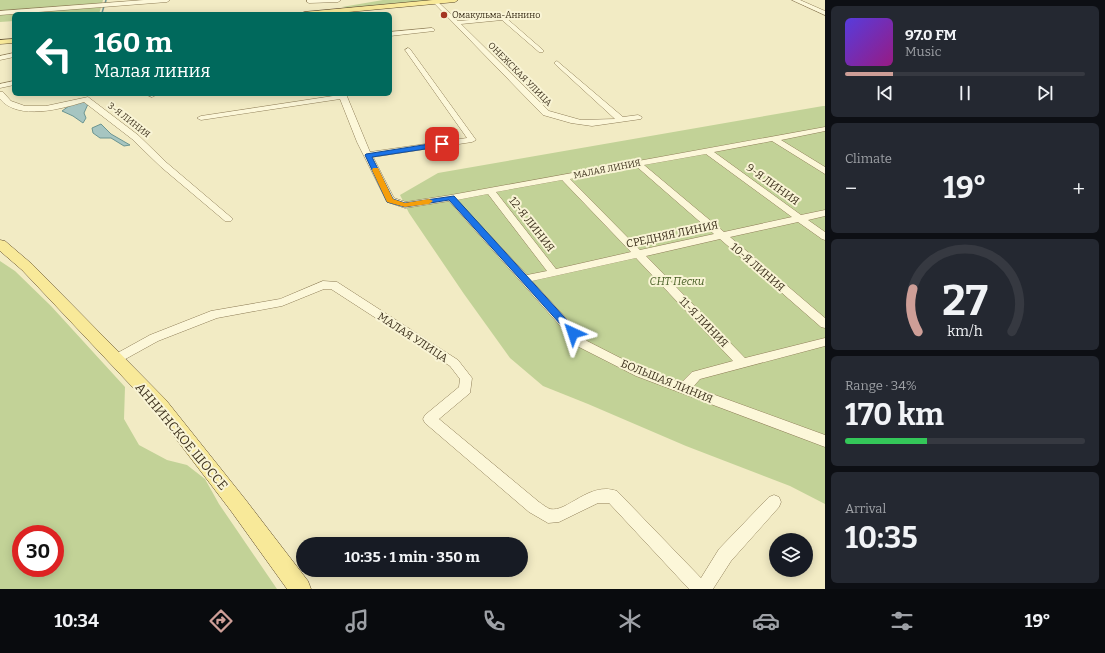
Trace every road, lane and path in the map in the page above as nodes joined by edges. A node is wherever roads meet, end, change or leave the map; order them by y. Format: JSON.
{"nodes":[{"id":1,"x":167,"y":0,"type":"edge"},
{"id":2,"x":338,"y":0,"type":"edge"},
{"id":3,"x":455,"y":0,"type":"edge"},
{"id":4,"x":795,"y":0,"type":"edge"},
{"id":5,"x":309,"y":1,"type":"edge"},
{"id":6,"x":436,"y":2,"type":"junction"},
{"id":7,"x":100,"y":3,"type":"edge"},
{"id":8,"x":110,"y":3,"type":"edge"},
{"id":9,"x":314,"y":12,"type":"edge"},
{"id":10,"x":326,"y":12,"type":"edge"},
{"id":11,"x":0,"y":13,"type":"edge"},
{"id":12,"x":825,"y":13,"type":"edge"},
{"id":13,"x":457,"y":23,"type":"junction"},
{"id":14,"x":432,"y":30,"type":"dead end"},
{"id":15,"x":392,"y":34,"type":"edge"},
{"id":16,"x":12,"y":40,"type":"edge"},
{"id":17,"x":0,"y":42,"type":"edge"},
{"id":18,"x":408,"y":50,"type":"dead end"},
{"id":19,"x":541,"y":51,"type":"dead end"},
{"id":20,"x":12,"y":55,"type":"edge"},
{"id":21,"x":0,"y":58,"type":"edge"},
{"id":22,"x":557,"y":63,"type":"dead end"},
{"id":23,"x":12,"y":83,"type":"edge"},
{"id":24,"x":0,"y":86,"type":"edge"},
{"id":25,"x":0,"y":94,"type":"edge"},
{"id":26,"x":337,"y":96,"type":"edge"},
{"id":27,"x":343,"y":96,"type":"edge"},
{"id":28,"x":638,"y":117,"type":"dead end"},
{"id":29,"x":201,"y":118,"type":"dead end"},
{"id":30,"x":620,"y":120,"type":"junction"},
{"id":31,"x":825,"y":129,"type":"edge"},
{"id":32,"x":773,"y":138,"type":"junction"},
{"id":33,"x":706,"y":150,"type":"junction"},
{"id":34,"x":368,"y":155,"type":"junction"},
{"id":35,"x":637,"y":163,"type":"junction"},
{"id":36,"x":825,"y":171,"type":"edge"},
{"id":37,"x":564,"y":177,"type":"junction"},
{"id":38,"x":490,"y":191,"type":"junction"},
{"id":39,"x":451,"y":198,"type":"junction"},
{"id":40,"x":825,"y":213,"type":"edge"},
{"id":41,"x":228,"y":219,"type":"dead end"},
{"id":42,"x":800,"y":219,"type":"junction"},
{"id":43,"x":722,"y":236,"type":"junction"},
{"id":44,"x":825,"y":237,"type":"edge"},
{"id":45,"x":0,"y":244,"type":"edge"},
{"id":46,"x":639,"y":254,"type":"junction"},
{"id":47,"x":554,"y":273,"type":"junction"},
{"id":48,"x":524,"y":279,"type":"junction"},
{"id":49,"x":825,"y":324,"type":"edge"},
{"id":50,"x":823,"y":344,"type":"edge"},
{"id":51,"x":116,"y":359,"type":"junction"},
{"id":52,"x":743,"y":363,"type":"junction"},
{"id":53,"x":683,"y":389,"type":"junction"},
{"id":54,"x":825,"y":441,"type":"edge"},
{"id":55,"x":774,"y":502,"type":"dead end"},
{"id":56,"x":300,"y":589,"type":"edge"},
{"id":57,"x":700,"y":589,"type":"edge"},
{"id":58,"x":704,"y":589,"type":"edge"}],
"edges":[{"from":1,"to":8,"type":"street"},
{"from":2,"to":5,"type":"street"},
{"from":3,"to":6,"type":"main road"},
{"from":4,"to":12,"type":"street"},
{"from":5,"to":9,"type":"street"},
{"from":6,"to":10,"type":"main road"},
{"from":6,"to":13,"type":"street","name":"ОНЕЖСКАЯ УЛИЦА"},
{"from":7,"to":8,"type":"street"},
{"from":7,"to":11,"type":"street"},
{"from":13,"to":19,"type":"street"},
{"from":13,"to":30,"type":"street","name":"ОНЕЖСКАЯ УЛИЦА"},
{"from":14,"to":15,"type":"street"},
{"from":16,"to":17,"type":"main road"},
{"from":18,"to":34,"type":"street"},
{"from":20,"to":21,"type":"street"},
{"from":22,"to":30,"type":"street"},
{"from":23,"to":24,"type":"street"},
{"from":25,"to":41,"type":"street","name":"3-Я ЛИНИЯ"},
{"from":26,"to":29,"type":"street"},
{"from":27,"to":34,"type":"street"},
{"from":28,"to":30,"type":"street","name":"ОНЕЖСКАЯ УЛИЦА"},
{"from":31,"to":32,"type":"street","name":"МАЛАЯ ЛИНИЯ"},
{"from":32,"to":33,"type":"street","name":"МАЛАЯ ЛИНИЯ"},
{"from":32,"to":36,"type":"street"},
{"from":33,"to":35,"type":"street","name":"МАЛАЯ ЛИНИЯ"},
{"from":33,"to":42,"type":"street","name":"9-Я ЛИНИЯ"},
{"from":34,"to":39,"type":"street","name":"МАЛАЯ ЛИНИЯ"},
{"from":35,"to":37,"type":"street","name":"МАЛАЯ ЛИНИЯ"},
{"from":35,"to":43,"type":"street","name":"10-Я ЛИНИЯ"},
{"from":37,"to":38,"type":"street","name":"МАЛАЯ ЛИНИЯ"},
{"from":37,"to":46,"type":"street","name":"11-Я ЛИНИЯ"},
{"from":38,"to":39,"type":"street","name":"МАЛАЯ ЛИНИЯ"},
{"from":38,"to":47,"type":"street","name":"12-Я ЛИНИЯ"},
{"from":39,"to":48,"type":"street","name":"БОЛЬШАЯ ЛИНИЯ"},
{"from":40,"to":42,"type":"street","name":"СРЕДНЯЯ ЛИНИЯ"},
{"from":42,"to":43,"type":"street","name":"СРЕДНЯЯ ЛИНИЯ"},
{"from":42,"to":44,"type":"street","name":"9-Я ЛИНИЯ"},
{"from":43,"to":46,"type":"street","name":"СРЕДНЯЯ ЛИНИЯ"},
{"from":43,"to":49,"type":"street","name":"10-Я ЛИНИЯ"},
{"from":45,"to":51,"type":"main road","name":"АННИНСКОЕ ШОССЕ"},
{"from":46,"to":47,"type":"street","name":"СРЕДНЯЯ ЛИНИЯ"},
{"from":46,"to":52,"type":"street","name":"11-Я ЛИНИЯ"},
{"from":47,"to":48,"type":"street","name":"СРЕДНЯЯ ЛИНИЯ"},
{"from":48,"to":53,"type":"street","name":"БОЛЬШАЯ ЛИНИЯ"},
{"from":50,"to":52,"type":"street"},
{"from":51,"to":56,"type":"main road","name":"АННИНСКОЕ ШОССЕ"},
{"from":51,"to":57,"type":"street","name":"МАЛАЯ УЛИЦА"},
{"from":52,"to":53,"type":"street"},
{"from":53,"to":54,"type":"street","name":"БОЛЬШАЯ ЛИНИЯ"},
{"from":55,"to":58,"type":"street"}]}
